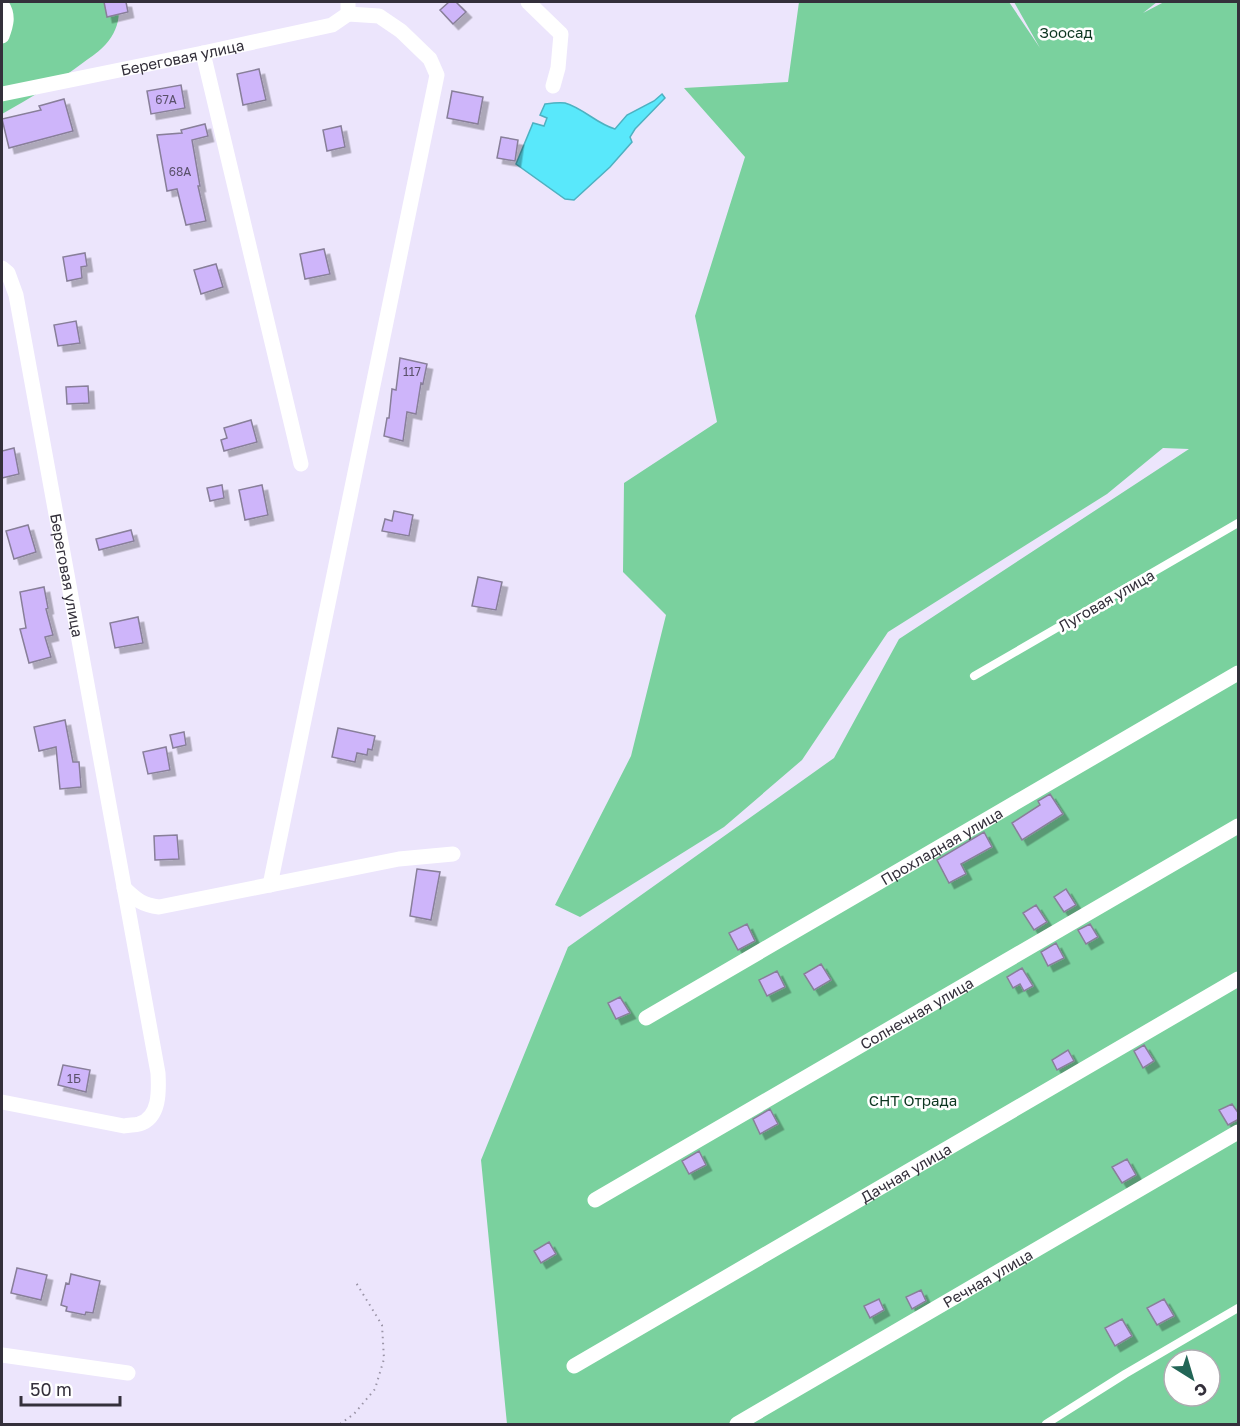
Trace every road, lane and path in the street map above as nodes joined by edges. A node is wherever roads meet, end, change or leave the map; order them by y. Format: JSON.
{"nodes":[{"id":1,"x":528,"y":2,"type":"edge"},
{"id":2,"x":2,"y":5,"type":"edge"},
{"id":3,"x":348,"y":8,"type":"edge"},
{"id":4,"x":2,"y":36,"type":"edge"},
{"id":5,"x":203,"y":53,"type":"junction"},
{"id":6,"x":554,"y":86,"type":"dead end"},
{"id":7,"x":2,"y":94,"type":"edge"},
{"id":8,"x":2,"y":268,"type":"edge"},
{"id":9,"x":301,"y":465,"type":"dead end"},
{"id":10,"x":1239,"y":523,"type":"edge"},
{"id":11,"x":1239,"y":674,"type":"edge"},
{"id":12,"x":974,"y":676,"type":"dead end"},
{"id":13,"x":1239,"y":826,"type":"edge"},
{"id":14,"x":453,"y":854,"type":"dead end"},
{"id":15,"x":270,"y":885,"type":"junction"},
{"id":16,"x":124,"y":888,"type":"junction"},
{"id":17,"x":1239,"y":979,"type":"edge"},
{"id":18,"x":646,"y":1018,"type":"dead end"},
{"id":19,"x":2,"y":1102,"type":"edge"},
{"id":20,"x":1239,"y":1132,"type":"edge"},
{"id":21,"x":595,"y":1200,"type":"dead end"},
{"id":22,"x":355,"y":1281,"type":"dead end"},
{"id":23,"x":1239,"y":1308,"type":"edge"},
{"id":24,"x":2,"y":1355,"type":"edge"},
{"id":25,"x":574,"y":1366,"type":"dead end"},
{"id":26,"x":128,"y":1373,"type":"dead end"},
{"id":27,"x":340,"y":1425,"type":"edge"},
{"id":28,"x":737,"y":1425,"type":"edge"},
{"id":29,"x":1046,"y":1425,"type":"edge"}],
"edges":[{"from":1,"to":6,"type":"street"},
{"from":2,"to":4,"type":"street"},
{"from":3,"to":5,"type":"street","name":"Береговая улица"},
{"from":3,"to":15,"type":"street"},
{"from":5,"to":7,"type":"street","name":"Береговая улица"},
{"from":5,"to":9,"type":"street"},
{"from":8,"to":16,"type":"street","name":"Береговая улица"},
{"from":10,"to":12,"type":"lane","name":"Луговая улица"},
{"from":11,"to":18,"type":"street","name":"Прохладная улица"},
{"from":13,"to":21,"type":"street","name":"Солнечная улица"},
{"from":14,"to":15,"type":"street"},
{"from":15,"to":16,"type":"street"},
{"from":16,"to":19,"type":"street","name":"Береговая улица"},
{"from":17,"to":25,"type":"street","name":"Дачная улица"},
{"from":20,"to":28,"type":"street","name":"Речная улица"},
{"from":22,"to":27,"type":"path"},
{"from":23,"to":29,"type":"lane"},
{"from":24,"to":26,"type":"street"}]}
